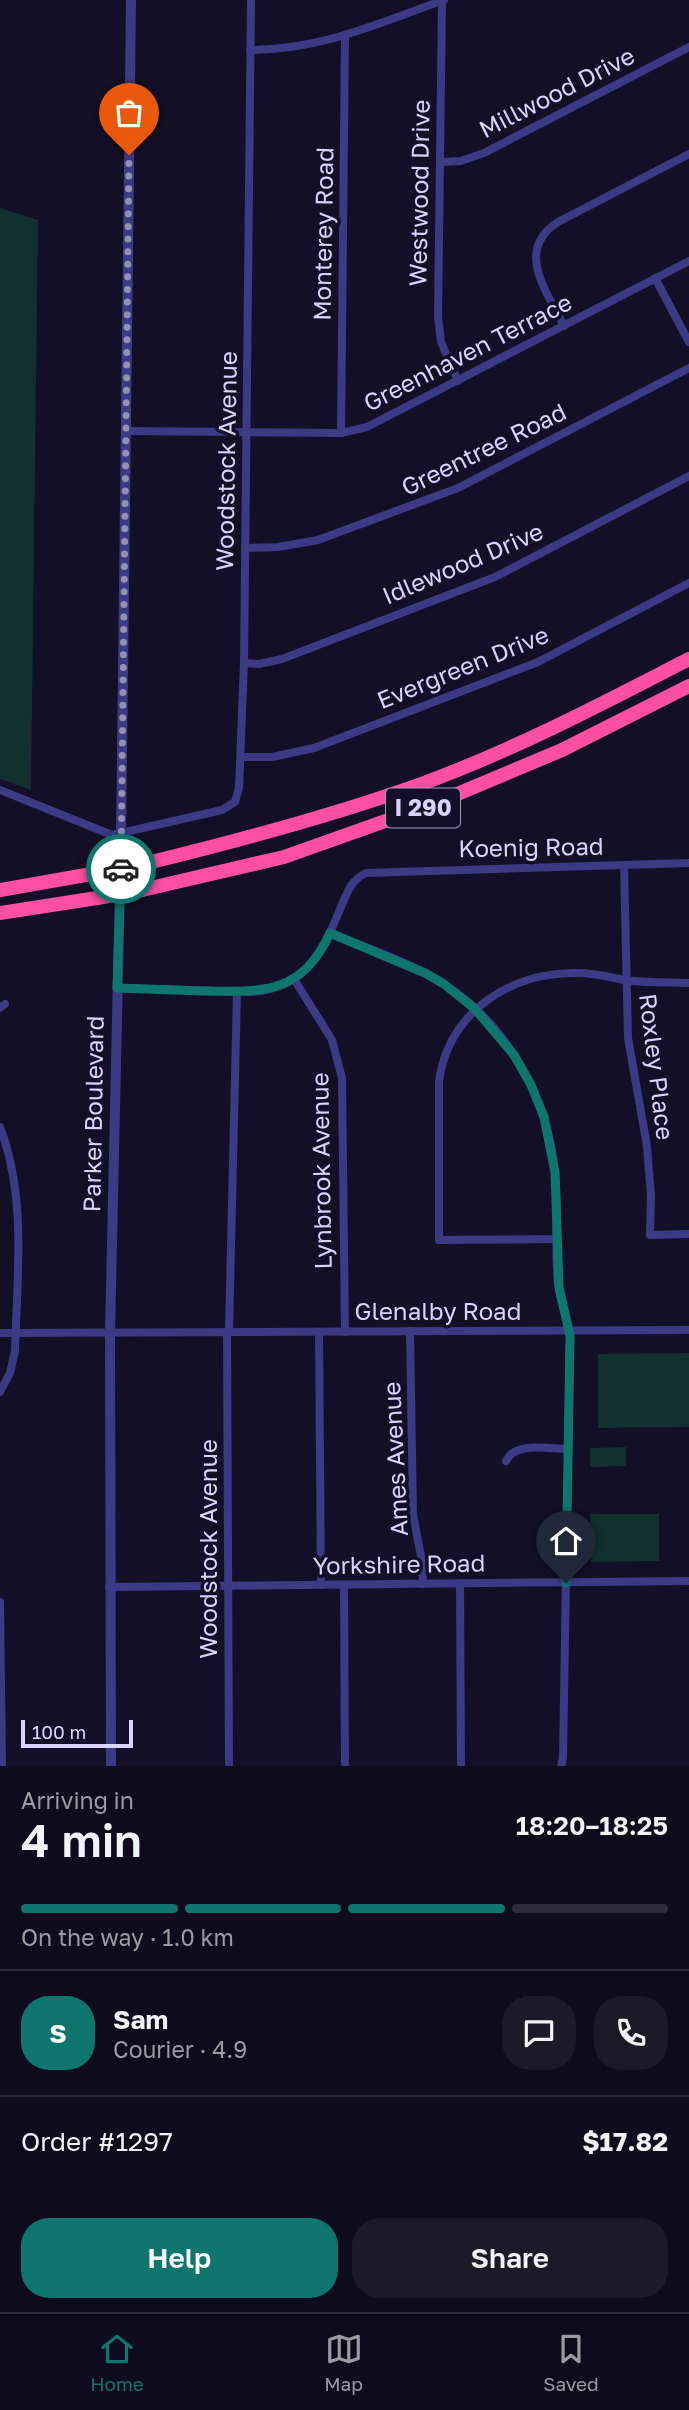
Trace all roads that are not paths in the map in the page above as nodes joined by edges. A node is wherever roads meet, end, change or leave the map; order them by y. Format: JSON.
{"nodes":[{"id":1,"x":131,"y":0,"type":"edge"},
{"id":2,"x":251,"y":0,"type":"edge"},
{"id":3,"x":443,"y":0,"type":"edge"},
{"id":4,"x":345,"y":36,"type":"junction"},
{"id":5,"x":689,"y":47,"type":"edge"},
{"id":6,"x":250,"y":50,"type":"junction"},
{"id":7,"x":689,"y":154,"type":"edge"},
{"id":8,"x":440,"y":162,"type":"junction"},
{"id":9,"x":689,"y":261,"type":"edge"},
{"id":10,"x":655,"y":278,"type":"junction"},
{"id":11,"x":564,"y":326,"type":"junction"},
{"id":12,"x":689,"y":342,"type":"edge"},
{"id":13,"x":689,"y":368,"type":"edge"},
{"id":14,"x":458,"y":381,"type":"junction"},
{"id":15,"x":127,"y":431,"type":"junction"},
{"id":16,"x":246,"y":432,"type":"junction"},
{"id":17,"x":341,"y":433,"type":"junction"},
{"id":18,"x":689,"y":476,"type":"edge"},
{"id":19,"x":245,"y":548,"type":"junction"},
{"id":20,"x":689,"y":583,"type":"edge"},
{"id":21,"x":689,"y":659,"type":"edge"},
{"id":22,"x":244,"y":663,"type":"junction"},
{"id":23,"x":689,"y":687,"type":"edge"},
{"id":24,"x":241,"y":757,"type":"junction"},
{"id":25,"x":0,"y":790,"type":"edge"},
{"id":26,"x":121,"y":832,"type":"junction"},
{"id":27,"x":689,"y":863,"type":"edge"},
{"id":28,"x":624,"y":865,"type":"junction"},
{"id":29,"x":0,"y":890,"type":"edge"},
{"id":30,"x":0,"y":913,"type":"edge"},
{"id":31,"x":330,"y":933,"type":"junction"},
{"id":32,"x":294,"y":979,"type":"junction"},
{"id":33,"x":626,"y":980,"type":"junction"},
{"id":34,"x":689,"y":983,"type":"edge"},
{"id":35,"x":117,"y":988,"type":"junction"},
{"id":36,"x":237,"y":991,"type":"junction"},
{"id":37,"x":475,"y":1009,"type":"junction"},
{"id":38,"x":0,"y":1127,"type":"edge"},
{"id":39,"x":689,"y":1234,"type":"edge"},
{"id":40,"x":557,"y":1239,"type":"junction"},
{"id":41,"x":689,"y":1330,"type":"edge"},
{"id":42,"x":410,"y":1331,"type":"junction"},
{"id":43,"x":570,"y":1331,"type":"junction"},
{"id":44,"x":228,"y":1332,"type":"junction"},
{"id":45,"x":319,"y":1332,"type":"junction"},
{"id":46,"x":345,"y":1332,"type":"junction"},
{"id":47,"x":0,"y":1333,"type":"edge"},
{"id":48,"x":15,"y":1333,"type":"junction"},
{"id":49,"x":110,"y":1333,"type":"junction"},
{"id":50,"x":0,"y":1392,"type":"edge"},
{"id":51,"x":568,"y":1450,"type":"junction"},
{"id":52,"x":506,"y":1461,"type":"dead end"},
{"id":53,"x":689,"y":1581,"type":"edge"},
{"id":54,"x":566,"y":1583,"type":"junction"},
{"id":55,"x":423,"y":1584,"type":"junction"},
{"id":56,"x":460,"y":1584,"type":"junction"},
{"id":57,"x":321,"y":1585,"type":"junction"},
{"id":58,"x":344,"y":1585,"type":"junction"},
{"id":59,"x":229,"y":1586,"type":"junction"},
{"id":60,"x":110,"y":1587,"type":"junction"},
{"id":61,"x":0,"y":1602,"type":"edge"},
{"id":62,"x":2,"y":1766,"type":"edge"},
{"id":63,"x":111,"y":1766,"type":"edge"},
{"id":64,"x":229,"y":1766,"type":"edge"},
{"id":65,"x":345,"y":1766,"type":"edge"},
{"id":66,"x":461,"y":1766,"type":"edge"},
{"id":67,"x":561,"y":1766,"type":"edge"}],
"edges":[{"from":1,"to":15,"type":"street","name":"Parker Boulevard"},
{"from":2,"to":6,"type":"street","name":"Woodstock Avenue"},
{"from":3,"to":4,"type":"street"},
{"from":3,"to":8,"type":"street","name":"Westwood Drive"},
{"from":4,"to":6,"type":"street"},
{"from":4,"to":17,"type":"street","name":"Monterey Road"},
{"from":5,"to":8,"type":"street","name":"Millwood Drive"},
{"from":6,"to":16,"type":"street","name":"Woodstock Avenue"},
{"from":7,"to":11,"type":"street"},
{"from":8,"to":14,"type":"street","name":"Westwood Drive"},
{"from":9,"to":10,"type":"street","name":"Greenhaven Terrace"},
{"from":10,"to":11,"type":"street","name":"Greenhaven Terrace"},
{"from":10,"to":12,"type":"street"},
{"from":11,"to":14,"type":"street","name":"Greenhaven Terrace"},
{"from":13,"to":19,"type":"street","name":"Greentree Road"},
{"from":14,"to":17,"type":"street","name":"Greenhaven Terrace"},
{"from":15,"to":16,"type":"street","name":"Greenhaven Terrace"},
{"from":15,"to":26,"type":"street","name":"Parker Boulevard"},
{"from":16,"to":17,"type":"street","name":"Greenhaven Terrace"},
{"from":16,"to":19,"type":"street","name":"Woodstock Avenue"},
{"from":18,"to":22,"type":"street","name":"Idlewood Drive"},
{"from":19,"to":22,"type":"street","name":"Woodstock Avenue"},
{"from":20,"to":24,"type":"street","name":"Evergreen Drive"},
{"from":21,"to":29,"type":"highway","number":"I 290","bridge":true},
{"from":22,"to":24,"type":"street","name":"Woodstock Avenue"},
{"from":23,"to":30,"type":"highway","number":"I 290","bridge":true},
{"from":24,"to":26,"type":"street","name":"Woodstock Avenue"},
{"from":25,"to":26,"type":"street"},
{"from":26,"to":35,"type":"street","name":"Parker Boulevard"},
{"from":27,"to":28,"type":"street","name":"Koenig Road"},
{"from":28,"to":31,"type":"street","name":"Koenig Road"},
{"from":28,"to":33,"type":"street","name":"Roxley Place"},
{"from":31,"to":32,"type":"street"},
{"from":31,"to":37,"type":"street"},
{"from":32,"to":36,"type":"street"},
{"from":32,"to":46,"type":"street","name":"Lynbrook Avenue"},
{"from":33,"to":34,"type":"street"},
{"from":33,"to":37,"type":"street"},
{"from":33,"to":39,"type":"street","name":"Roxley Place"},
{"from":35,"to":36,"type":"street"},
{"from":35,"to":49,"type":"street","name":"Parker Boulevard"},
{"from":36,"to":44,"type":"street","name":"Woodstock Avenue"},
{"from":37,"to":40,"type":"street"},
{"from":37,"to":40,"type":"street"},
{"from":38,"to":48,"type":"street"},
{"from":40,"to":43,"type":"street"},
{"from":41,"to":43,"type":"street","name":"Glenalby Road"},
{"from":42,"to":43,"type":"street","name":"Glenalby Road"},
{"from":42,"to":46,"type":"street","name":"Glenalby Road"},
{"from":42,"to":55,"type":"street","name":"Ames Avenue"},
{"from":43,"to":51,"type":"street"},
{"from":44,"to":45,"type":"street","name":"Glenalby Road"},
{"from":44,"to":49,"type":"street","name":"Glenalby Road"},
{"from":44,"to":59,"type":"street","name":"Woodstock Avenue"},
{"from":45,"to":46,"type":"street","name":"Glenalby Road"},
{"from":45,"to":57,"type":"street"},
{"from":47,"to":48,"type":"street","name":"Glenalby Road"},
{"from":48,"to":49,"type":"street","name":"Glenalby Road"},
{"from":48,"to":50,"type":"street"},
{"from":49,"to":60,"type":"street","name":"Parker Boulevard"},
{"from":51,"to":52,"type":"street"},
{"from":51,"to":54,"type":"street"},
{"from":53,"to":54,"type":"street","name":"Yorkshire Road"},
{"from":54,"to":56,"type":"street","name":"Yorkshire Road"},
{"from":54,"to":67,"type":"street"},
{"from":55,"to":56,"type":"street","name":"Yorkshire Road"},
{"from":55,"to":58,"type":"street","name":"Yorkshire Road"},
{"from":56,"to":66,"type":"street"},
{"from":57,"to":58,"type":"street","name":"Yorkshire Road"},
{"from":57,"to":59,"type":"street","name":"Yorkshire Road"},
{"from":58,"to":65,"type":"street"},
{"from":59,"to":60,"type":"street","name":"Yorkshire Road"},
{"from":59,"to":64,"type":"street","name":"Woodstock Avenue"},
{"from":60,"to":63,"type":"street","name":"Parker Boulevard"},
{"from":61,"to":62,"type":"street"}]}
